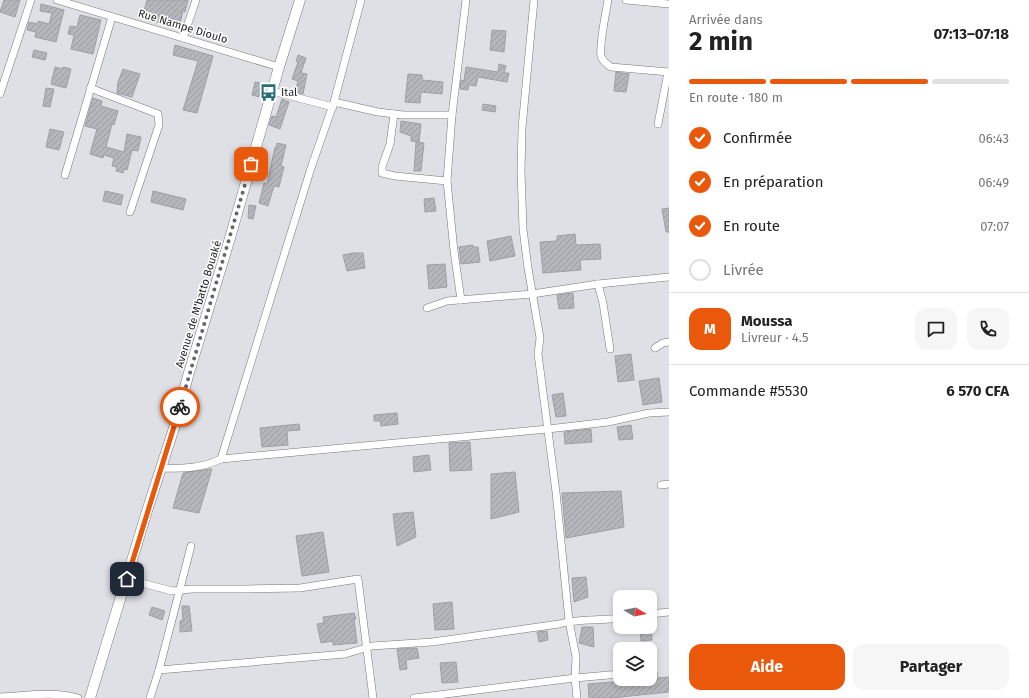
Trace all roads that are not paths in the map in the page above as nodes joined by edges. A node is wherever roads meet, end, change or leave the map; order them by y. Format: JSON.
{"nodes":[{"id":1,"x":31,"y":0,"type":"edge"},
{"id":2,"x":57,"y":0,"type":"edge"},
{"id":3,"x":196,"y":0,"type":"edge"},
{"id":4,"x":300,"y":0,"type":"edge"},
{"id":5,"x":361,"y":0,"type":"edge"},
{"id":6,"x":466,"y":0,"type":"edge"},
{"id":7,"x":534,"y":0,"type":"edge"},
{"id":8,"x":608,"y":0,"type":"edge"},
{"id":9,"x":626,"y":0,"type":"edge"},
{"id":10,"x":669,"y":4,"type":"edge"},
{"id":11,"x":112,"y":17,"type":"junction"},
{"id":12,"x":184,"y":38,"type":"junction"},
{"id":13,"x":278,"y":67,"type":"junction"},
{"id":14,"x":668,"y":72,"type":"edge"},
{"id":15,"x":90,"y":88,"type":"junction"},
{"id":16,"x":272,"y":91,"type":"junction"},
{"id":17,"x":0,"y":94,"type":"edge"},
{"id":18,"x":333,"y":104,"type":"junction"},
{"id":19,"x":394,"y":114,"type":"junction"},
{"id":20,"x":452,"y":115,"type":"junction"},
{"id":21,"x":658,"y":124,"type":"dead end"},
{"id":22,"x":65,"y":175,"type":"dead end"},
{"id":23,"x":448,"y":181,"type":"junction"},
{"id":24,"x":130,"y":212,"type":"dead end"},
{"id":25,"x":669,"y":277,"type":"edge"},
{"id":26,"x":598,"y":284,"type":"junction"},
{"id":27,"x":532,"y":294,"type":"junction"},
{"id":28,"x":461,"y":300,"type":"junction"},
{"id":29,"x":427,"y":308,"type":"dead end"},
{"id":30,"x":669,"y":342,"type":"edge"},
{"id":31,"x":655,"y":348,"type":"dead end"},
{"id":32,"x":610,"y":349,"type":"dead end"},
{"id":33,"x":669,"y":412,"type":"edge"},
{"id":34,"x":548,"y":429,"type":"junction"},
{"id":35,"x":221,"y":459,"type":"junction"},
{"id":36,"x":162,"y":468,"type":"junction"},
{"id":37,"x":669,"y":484,"type":"edge"},
{"id":38,"x":661,"y":485,"type":"dead end"},
{"id":39,"x":191,"y":546,"type":"dead end"},
{"id":40,"x":127,"y":579,"type":"junction"},
{"id":41,"x":180,"y":590,"type":"junction"},
{"id":42,"x":669,"y":612,"type":"edge"},
{"id":43,"x":657,"y":613,"type":"edge"},
{"id":44,"x":613,"y":619,"type":"edge"},
{"id":45,"x":569,"y":620,"type":"junction"},
{"id":46,"x":366,"y":648,"type":"junction"},
{"id":47,"x":159,"y":670,"type":"junction"},
{"id":48,"x":613,"y":675,"type":"edge"},
{"id":49,"x":575,"y":678,"type":"junction"},
{"id":50,"x":0,"y":697,"type":"edge"},
{"id":51,"x":78,"y":698,"type":"edge"},
{"id":52,"x":90,"y":698,"type":"edge"},
{"id":53,"x":150,"y":698,"type":"edge"},
{"id":54,"x":373,"y":698,"type":"edge"},
{"id":55,"x":414,"y":698,"type":"edge"},
{"id":56,"x":577,"y":698,"type":"edge"}],
"edges":[{"from":1,"to":17,"type":"street"},
{"from":2,"to":11,"type":"street","name":"Rue Nampe Dioulo"},
{"from":3,"to":12,"type":"street"},
{"from":4,"to":13,"type":"street","name":"Avenue de M'batto Bouaké"},
{"from":5,"to":18,"type":"street"},
{"from":6,"to":20,"type":"street"},
{"from":7,"to":27,"type":"street"},
{"from":8,"to":14,"type":"street"},
{"from":9,"to":10,"type":"street"},
{"from":11,"to":12,"type":"street","name":"Rue Nampe Dioulo"},
{"from":11,"to":15,"type":"street"},
{"from":12,"to":13,"type":"street","name":"Rue Nampe Dioulo"},
{"from":13,"to":16,"type":"street","name":"Avenue de M'batto Bouaké"},
{"from":14,"to":21,"type":"street"},
{"from":15,"to":22,"type":"street"},
{"from":15,"to":24,"type":"street"},
{"from":16,"to":18,"type":"street"},
{"from":16,"to":36,"type":"street","name":"Avenue de M'batto Bouaké"},
{"from":18,"to":19,"type":"street"},
{"from":18,"to":35,"type":"street"},
{"from":19,"to":20,"type":"street"},
{"from":19,"to":23,"type":"street"},
{"from":20,"to":23,"type":"street"},
{"from":23,"to":28,"type":"street"},
{"from":25,"to":26,"type":"street"},
{"from":26,"to":27,"type":"street"},
{"from":26,"to":32,"type":"street"},
{"from":27,"to":28,"type":"street"},
{"from":27,"to":34,"type":"street"},
{"from":28,"to":29,"type":"street"},
{"from":30,"to":31,"type":"street"},
{"from":33,"to":34,"type":"street"},
{"from":34,"to":35,"type":"street"},
{"from":34,"to":45,"type":"street"},
{"from":35,"to":36,"type":"street"},
{"from":36,"to":40,"type":"street","name":"Avenue de M'batto Bouaké"},
{"from":37,"to":38,"type":"street"},
{"from":39,"to":41,"type":"street"},
{"from":40,"to":41,"type":"street"},
{"from":40,"to":52,"type":"street","name":"Avenue de M'batto Bouaké"},
{"from":41,"to":46,"type":"street"},
{"from":41,"to":47,"type":"street"},
{"from":42,"to":43,"type":"street"},
{"from":44,"to":45,"type":"street"},
{"from":45,"to":46,"type":"street"},
{"from":45,"to":49,"type":"street"},
{"from":46,"to":47,"type":"street"},
{"from":46,"to":54,"type":"street"},
{"from":47,"to":53,"type":"street"},
{"from":48,"to":49,"type":"street"},
{"from":49,"to":55,"type":"street"},
{"from":49,"to":56,"type":"street"},
{"from":50,"to":51,"type":"street"}]}
